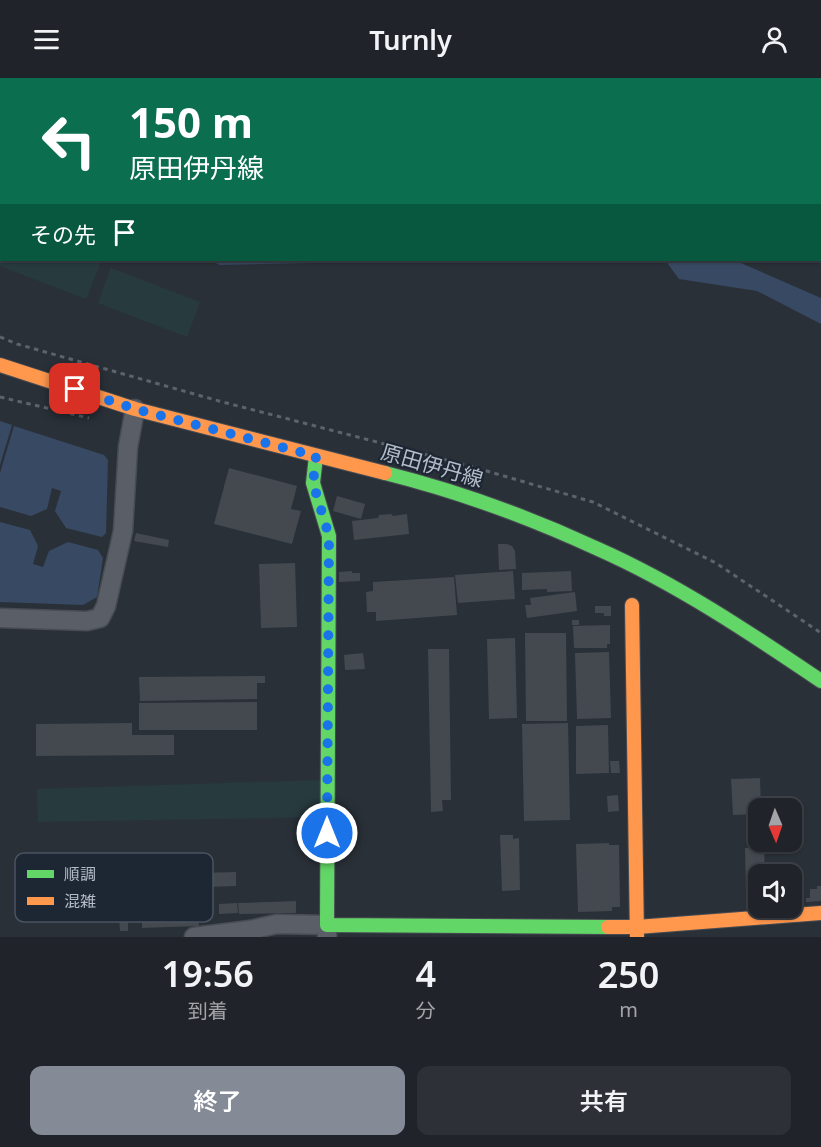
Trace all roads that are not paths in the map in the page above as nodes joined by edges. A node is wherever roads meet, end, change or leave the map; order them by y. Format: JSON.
{"nodes":[{"id":1,"x":0,"y":365,"type":"edge"},
{"id":2,"x":135,"y":409,"type":"junction"},
{"id":3,"x":316,"y":456,"type":"junction"},
{"id":4,"x":633,"y":605,"type":"dead end"},
{"id":5,"x":0,"y":618,"type":"edge"},
{"id":6,"x":821,"y":681,"type":"edge"},
{"id":7,"x":821,"y":913,"type":"edge"},
{"id":8,"x":327,"y":931,"type":"edge"},
{"id":9,"x":637,"y":932,"type":"edge"},
{"id":10,"x":194,"y":937,"type":"edge"}],
"edges":[{"from":1,"to":2,"type":"street","name":"原田伊丹線"},
{"from":2,"to":3,"type":"street","name":"原田伊丹線"},
{"from":2,"to":5,"type":"street"},
{"from":3,"to":6,"type":"street","name":"原田伊丹線"},
{"from":3,"to":8,"type":"street"},
{"from":4,"to":9,"type":"street"},
{"from":7,"to":9,"type":"street"},
{"from":8,"to":9,"type":"street"},
{"from":8,"to":10,"type":"street"}]}
